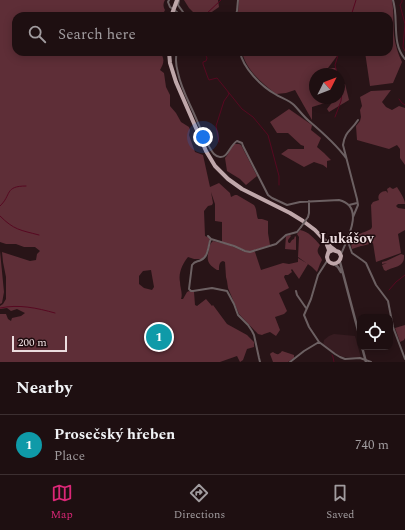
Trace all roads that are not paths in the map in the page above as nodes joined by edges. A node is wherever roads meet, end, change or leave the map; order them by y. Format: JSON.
{"nodes":[{"id":1,"x":169,"y":0,"type":"edge"},
{"id":2,"x":178,"y":0,"type":"edge"},
{"id":3,"x":238,"y":0,"type":"edge"},
{"id":4,"x":393,"y":0,"type":"edge"},
{"id":5,"x":173,"y":12,"type":"edge"},
{"id":6,"x":177,"y":12,"type":"edge"},
{"id":7,"x":183,"y":12,"type":"edge"},
{"id":8,"x":237,"y":12,"type":"edge"},
{"id":9,"x":170,"y":56,"type":"edge"},
{"id":10,"x":176,"y":56,"type":"edge"},
{"id":11,"x":241,"y":56,"type":"edge"},
{"id":12,"x":405,"y":59,"type":"edge"},
{"id":13,"x":358,"y":120,"type":"dead end"},
{"id":14,"x":346,"y":158,"type":"junction"},
{"id":15,"x":309,"y":201,"type":"junction"},
{"id":16,"x":358,"y":203,"type":"junction"},
{"id":17,"x":349,"y":205,"type":"junction"},
{"id":18,"x":353,"y":218,"type":"junction"},
{"id":19,"x":208,"y":236,"type":"dead end"},
{"id":20,"x":211,"y":239,"type":"junction"},
{"id":21,"x":347,"y":239,"type":"junction"},
{"id":22,"x":324,"y":240,"type":"junction"},
{"id":23,"x":344,"y":248,"type":"junction"},
{"id":24,"x":336,"y":250,"type":"junction"},
{"id":25,"x":329,"y":252,"type":"junction"},
{"id":26,"x":340,"y":258,"type":"junction"},
{"id":27,"x":328,"y":259,"type":"junction"},
{"id":28,"x":333,"y":263,"type":"junction"},
{"id":29,"x":324,"y":267,"type":"junction"},
{"id":30,"x":344,"y":282,"type":"junction"},
{"id":31,"x":296,"y":291,"type":"dead end"},
{"id":32,"x":306,"y":308,"type":"junction"},
{"id":33,"x":357,"y":328,"type":"edge"},
{"id":34,"x":319,"y":342,"type":"junction"},
{"id":35,"x":363,"y":350,"type":"edge"},
{"id":36,"x":405,"y":359,"type":"edge"},
{"id":37,"x":366,"y":361,"type":"edge"},
{"id":38,"x":260,"y":362,"type":"edge"},
{"id":39,"x":290,"y":362,"type":"edge"},
{"id":40,"x":371,"y":362,"type":"edge"}],
"edges":[{"from":1,"to":6,"type":"street"},
{"from":2,"to":5,"type":"main road","bridge":true},
{"from":2,"to":7,"type":"street"},
{"from":3,"to":8,"type":"street"},
{"from":4,"to":12,"type":"street"},
{"from":9,"to":22,"type":"main road"},
{"from":10,"to":15,"type":"street"},
{"from":11,"to":14,"type":"street"},
{"from":13,"to":14,"type":"street"},
{"from":14,"to":16,"type":"street"},
{"from":15,"to":17,"type":"street"},
{"from":15,"to":20,"type":"street","bridge":true},
{"from":16,"to":17,"type":"street"},
{"from":16,"to":18,"type":"street"},
{"from":17,"to":18,"type":"street"},
{"from":18,"to":21,"type":"street"},
{"from":19,"to":20,"type":"street"},
{"from":20,"to":38,"type":"street"},
{"from":21,"to":23,"type":"street"},
{"from":21,"to":36,"type":"street"},
{"from":22,"to":24,"type":"main road"},
{"from":22,"to":25,"type":"main road"},
{"from":23,"to":24,"type":"street"},
{"from":23,"to":26,"type":"street"},
{"from":24,"to":25,"type":"main road"},
{"from":24,"to":26,"type":"main road"},
{"from":25,"to":27,"type":"main road"},
{"from":26,"to":28,"type":"main road"},
{"from":26,"to":30,"type":"street"},
{"from":27,"to":28,"type":"main road"},
{"from":27,"to":29,"type":"street"},
{"from":28,"to":29,"type":"street"},
{"from":28,"to":30,"type":"street"},
{"from":29,"to":32,"type":"street"},
{"from":30,"to":33,"type":"street"},
{"from":31,"to":32,"type":"street"},
{"from":32,"to":34,"type":"street"},
{"from":34,"to":37,"type":"street"},
{"from":34,"to":39,"type":"street"},
{"from":35,"to":37,"type":"street"},
{"from":37,"to":40,"type":"street"}]}
